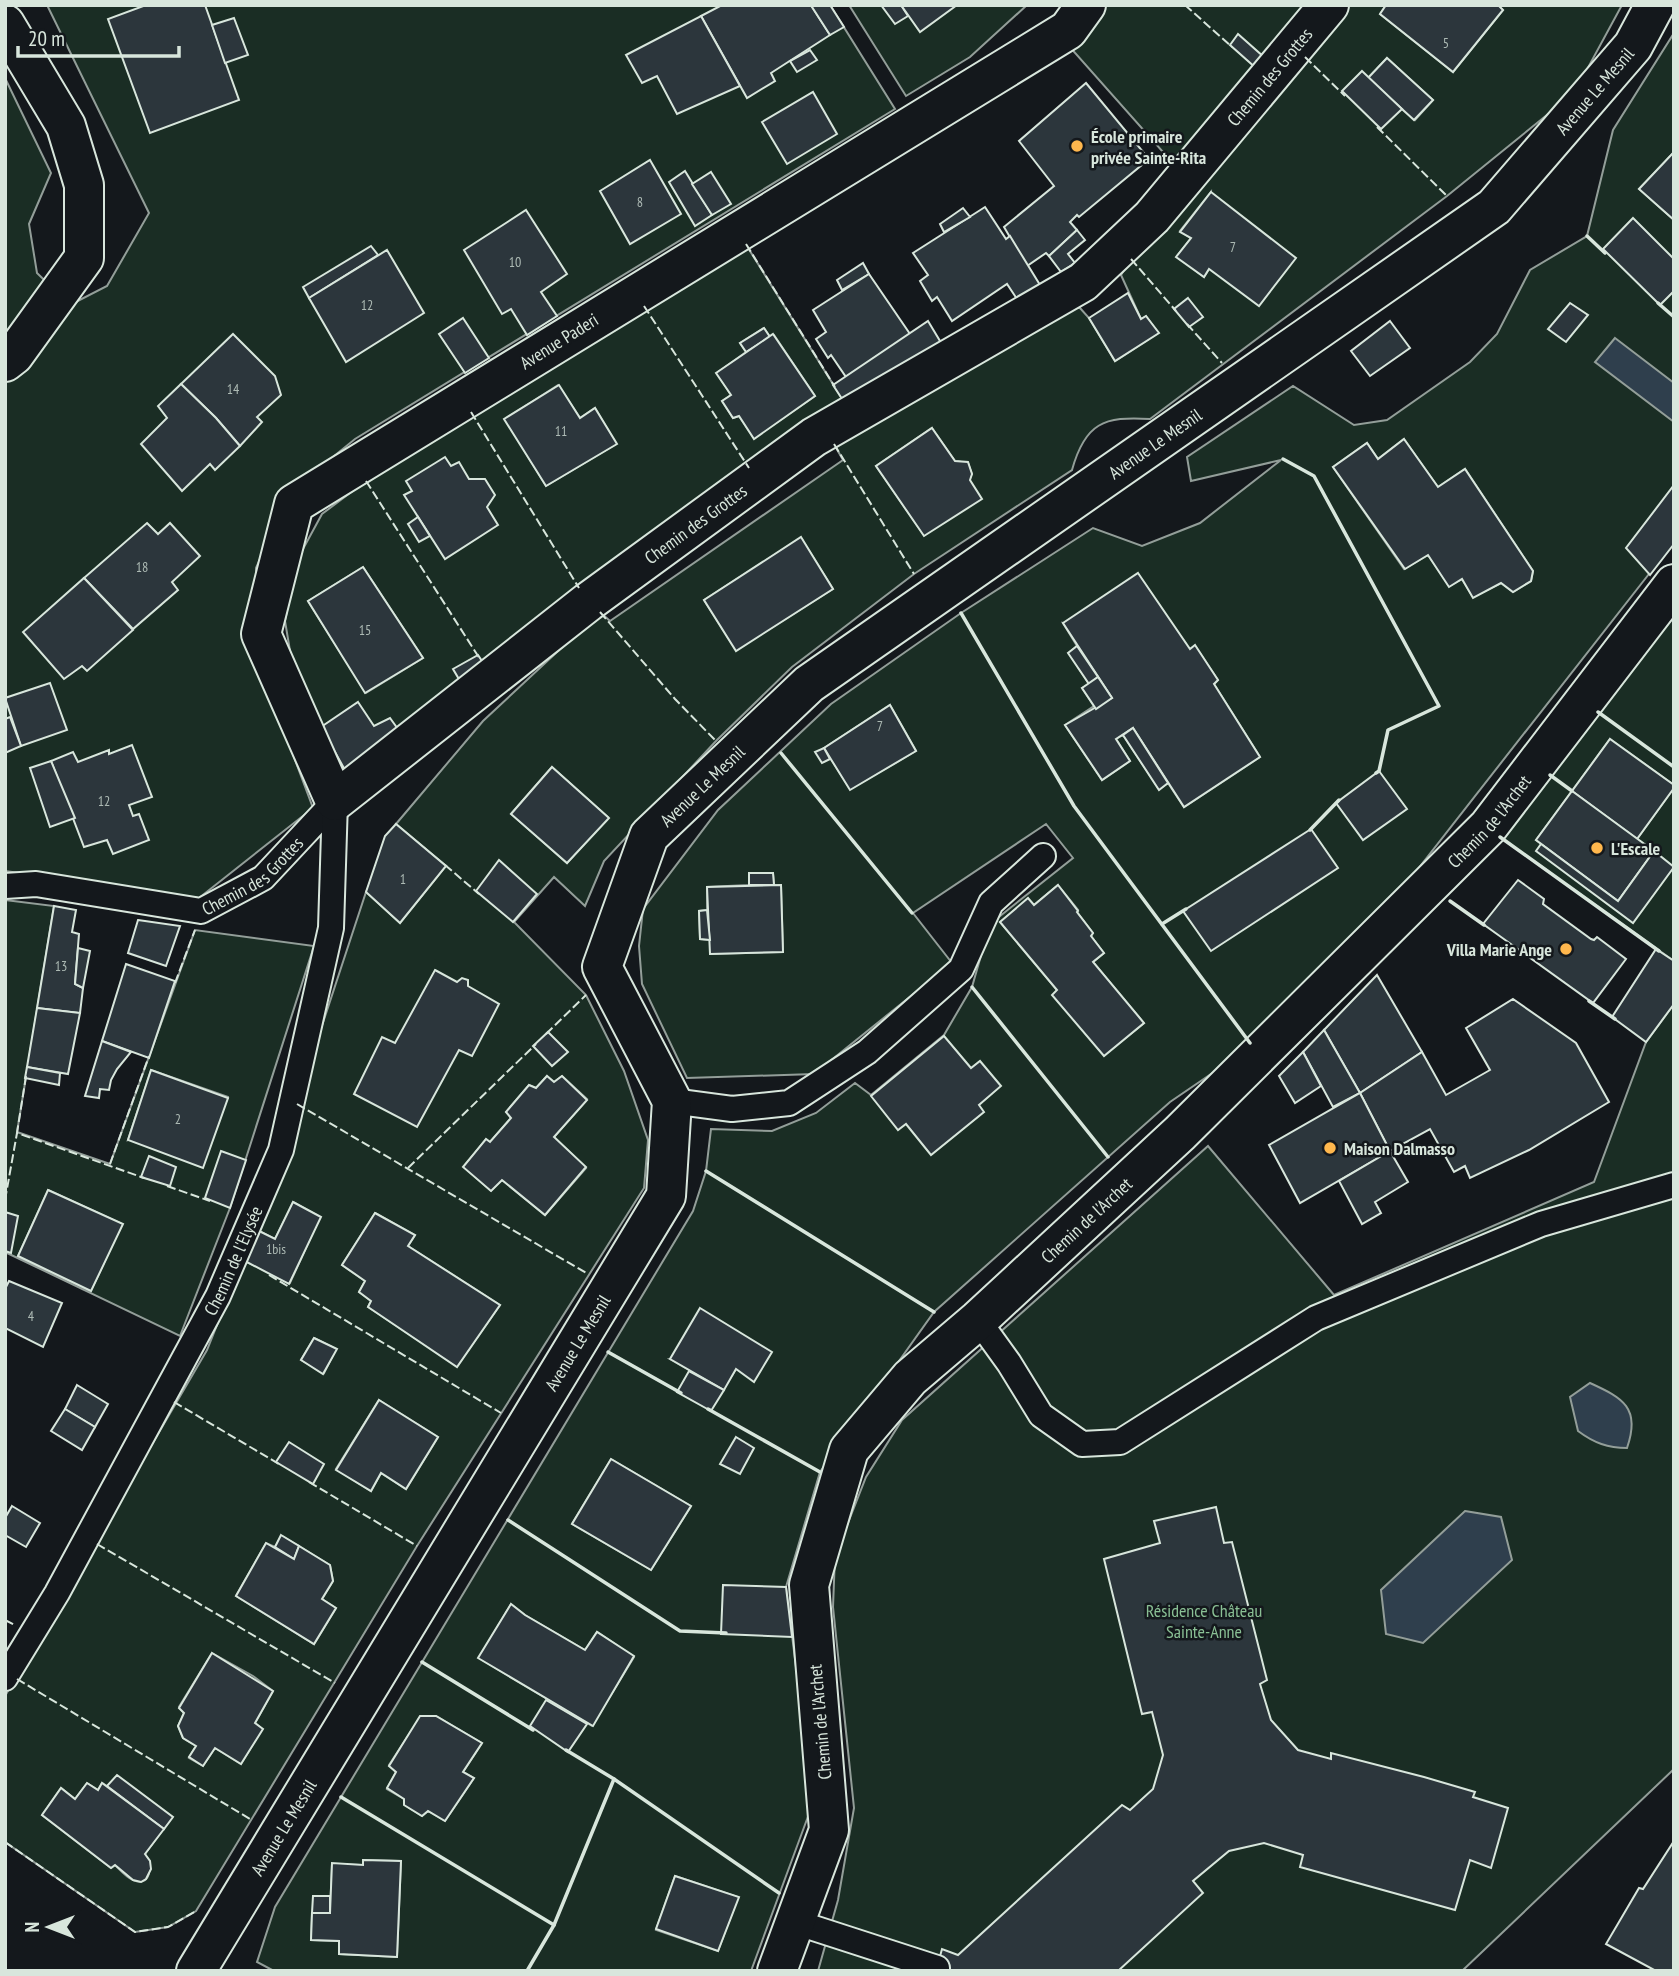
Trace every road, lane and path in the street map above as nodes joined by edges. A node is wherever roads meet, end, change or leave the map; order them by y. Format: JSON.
{"nodes":[{"id":1,"x":1086,"y":5,"type":"edge"},
{"id":2,"x":1329,"y":5,"type":"edge"},
{"id":3,"x":1655,"y":5,"type":"edge"},
{"id":4,"x":5,"y":24,"type":"edge"},
{"id":5,"x":5,"y":362,"type":"edge"},
{"id":6,"x":1674,"y":584,"type":"edge"},
{"id":7,"x":335,"y":801,"type":"junction"},
{"id":8,"x":1043,"y":856,"type":"dead end"},
{"id":9,"x":5,"y":886,"type":"edge"},
{"id":10,"x":672,"y":1101,"type":"junction"},
{"id":11,"x":1674,"y":1185,"type":"edge"},
{"id":12,"x":978,"y":1320,"type":"junction"},
{"id":13,"x":5,"y":1678,"type":"edge"},
{"id":14,"x":795,"y":1922,"type":"junction"},
{"id":15,"x":937,"y":1968,"type":"dead end"},
{"id":16,"x":195,"y":1971,"type":"edge"},
{"id":17,"x":777,"y":1971,"type":"edge"}],
"edges":[{"from":1,"to":7,"type":"street","name":"Avenue Paderi"},
{"from":2,"to":7,"type":"street","name":"Chemin des Grottes"},
{"from":3,"to":10,"type":"street","name":"Avenue Le Mesnil"},
{"from":4,"to":5,"type":"street"},
{"from":6,"to":12,"type":"street","name":"Chemin de l'Archet"},
{"from":7,"to":9,"type":"lane","name":"Chemin des Grottes"},
{"from":7,"to":13,"type":"lane","name":"Chemin de l'Elysée"},
{"from":8,"to":10,"type":"lane"},
{"from":10,"to":16,"type":"street","name":"Avenue Le Mesnil"},
{"from":11,"to":12,"type":"lane"},
{"from":12,"to":14,"type":"street","name":"Chemin de l'Archet"},
{"from":14,"to":15,"type":"lane"},
{"from":14,"to":17,"type":"street","name":"Chemin de l'Archet"}]}
